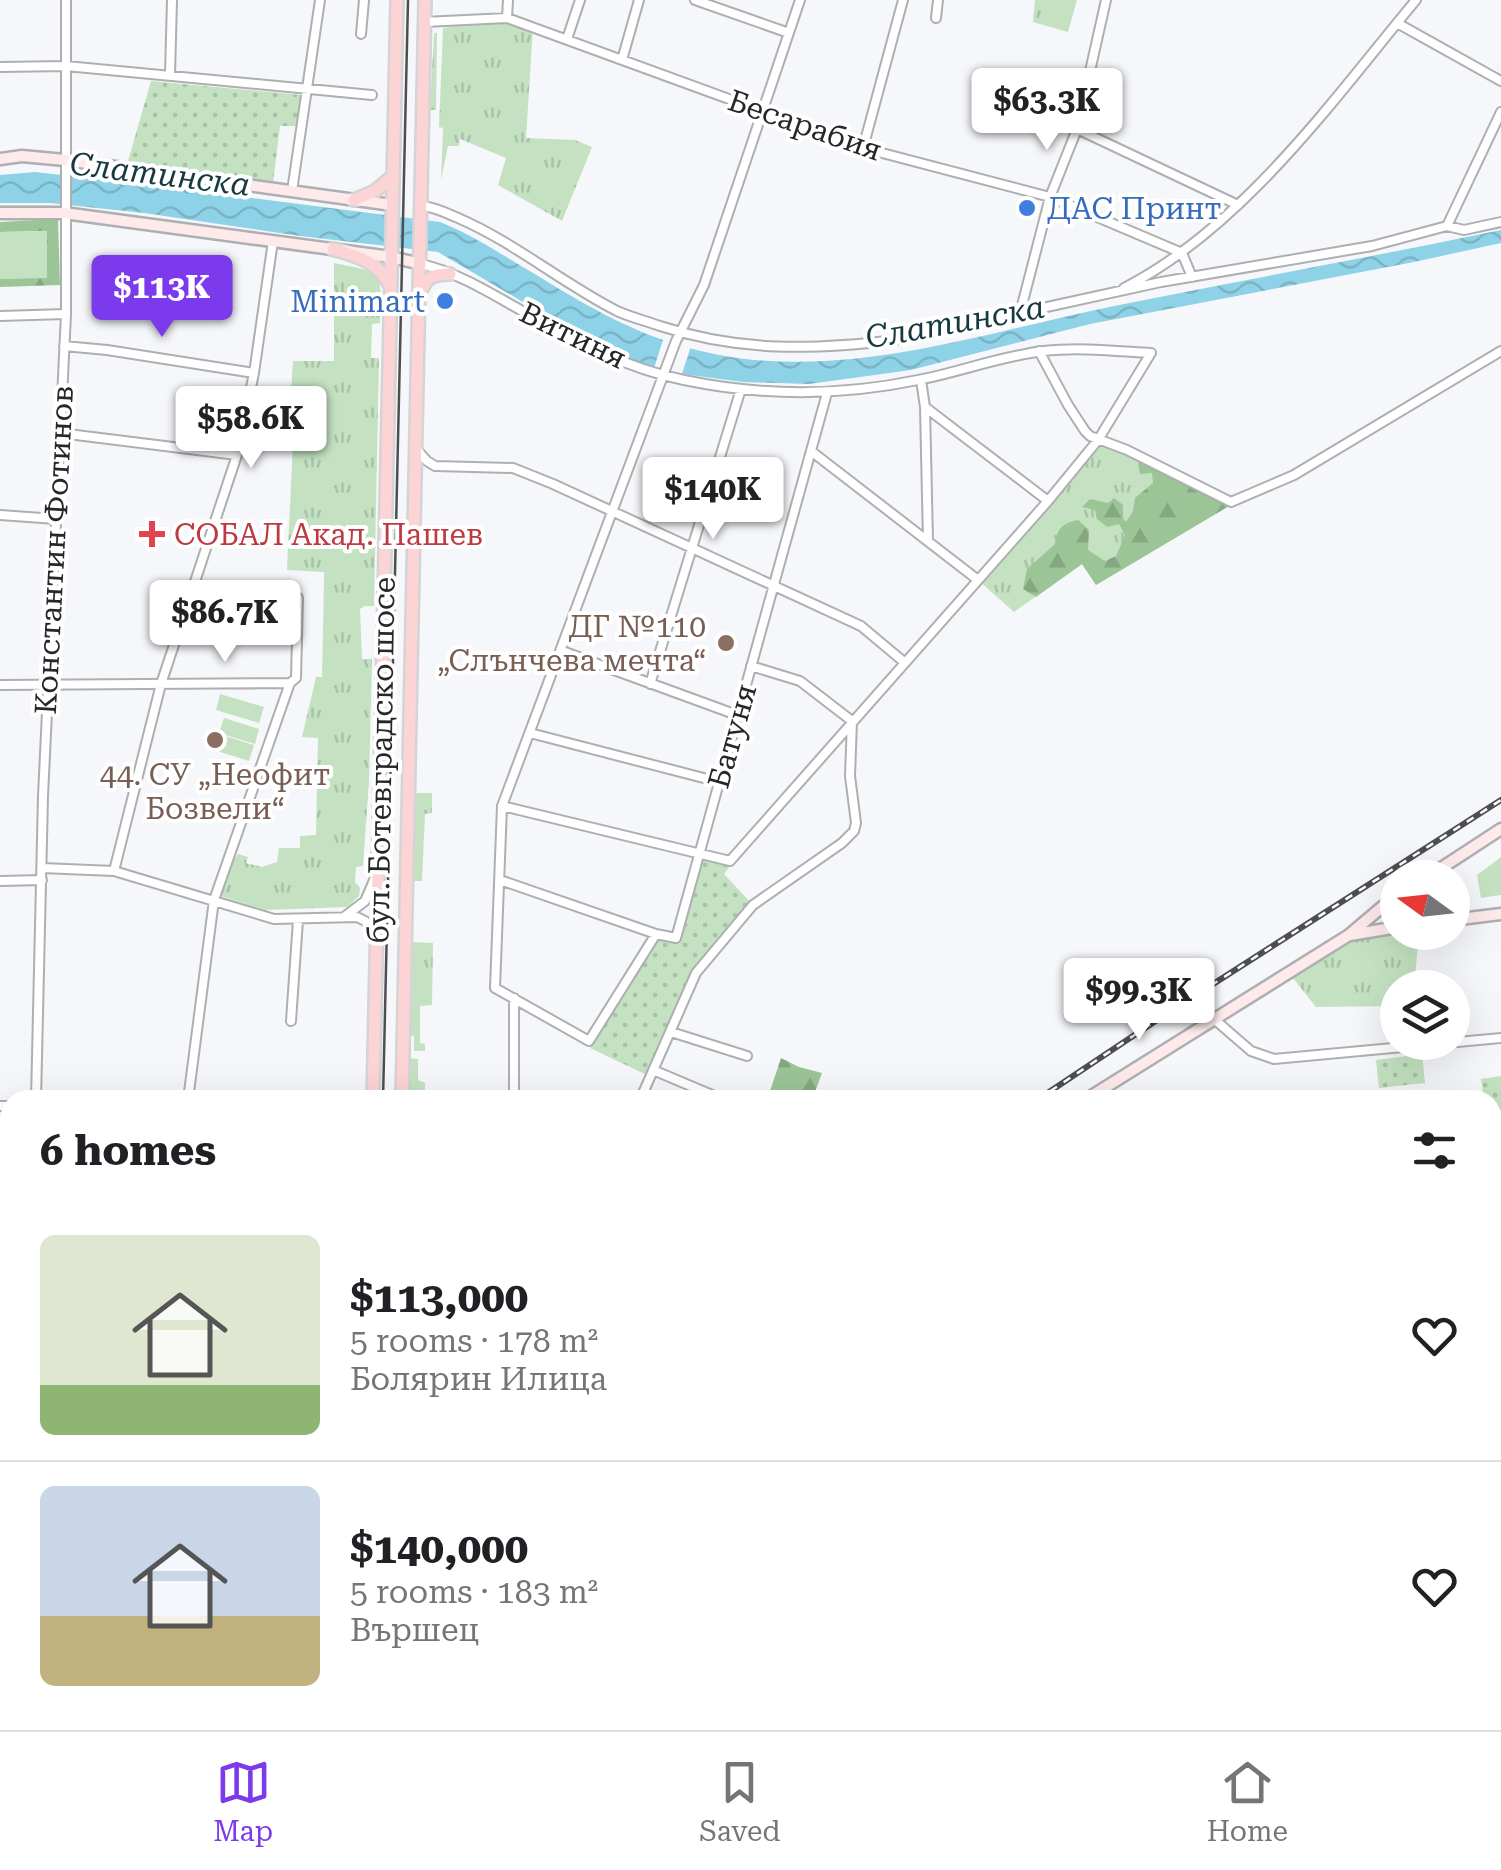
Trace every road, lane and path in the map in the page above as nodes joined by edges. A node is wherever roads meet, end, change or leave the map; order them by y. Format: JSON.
{"nodes":[{"id":1,"x":66,"y":0,"type":"edge"},
{"id":2,"x":172,"y":0,"type":"edge"},
{"id":3,"x":320,"y":0,"type":"edge"},
{"id":4,"x":364,"y":0,"type":"edge"},
{"id":5,"x":397,"y":0,"type":"edge"},
{"id":6,"x":425,"y":0,"type":"edge"},
{"id":7,"x":508,"y":0,"type":"edge"},
{"id":8,"x":580,"y":0,"type":"edge"},
{"id":9,"x":638,"y":0,"type":"edge"},
{"id":10,"x":695,"y":0,"type":"edge"},
{"id":11,"x":800,"y":0,"type":"edge"},
{"id":12,"x":902,"y":0,"type":"edge"},
{"id":13,"x":938,"y":0,"type":"edge"},
{"id":14,"x":1106,"y":0,"type":"edge"},
{"id":15,"x":1416,"y":0,"type":"edge"},
{"id":16,"x":506,"y":18,"type":"junction"},
{"id":17,"x":936,"y":18,"type":"dead end"},
{"id":18,"x":424,"y":22,"type":"junction"},
{"id":19,"x":1398,"y":23,"type":"junction"},
{"id":20,"x":789,"y":33,"type":"junction"},
{"id":21,"x":361,"y":34,"type":"dead end"},
{"id":22,"x":567,"y":39,"type":"junction"},
{"id":23,"x":622,"y":60,"type":"junction"},
{"id":24,"x":66,"y":66,"type":"junction"},
{"id":25,"x":0,"y":67,"type":"edge"},
{"id":26,"x":170,"y":76,"type":"junction"},
{"id":27,"x":1501,"y":81,"type":"edge"},
{"id":28,"x":306,"y":91,"type":"junction"},
{"id":29,"x":372,"y":96,"type":"dead end"},
{"id":30,"x":762,"y":110,"type":"junction"},
{"id":31,"x":1501,"y":112,"type":"edge"},
{"id":32,"x":1077,"y":130,"type":"junction"},
{"id":33,"x":863,"y":148,"type":"junction"},
{"id":34,"x":0,"y":159,"type":"edge"},
{"id":35,"x":65,"y":166,"type":"junction"},
{"id":36,"x":393,"y":176,"type":"junction"},
{"id":37,"x":292,"y":191,"type":"junction"},
{"id":38,"x":1050,"y":196,"type":"junction"},
{"id":39,"x":354,"y":200,"type":"junction"},
{"id":40,"x":392,"y":205,"type":"junction"},
{"id":41,"x":1238,"y":205,"type":"junction"},
{"id":42,"x":422,"y":206,"type":"junction"},
{"id":43,"x":64,"y":210,"type":"junction"},
{"id":44,"x":0,"y":213,"type":"edge"},
{"id":45,"x":1501,"y":222,"type":"edge"},
{"id":46,"x":1447,"y":226,"type":"junction"},
{"id":47,"x":273,"y":241,"type":"junction"},
{"id":48,"x":333,"y":249,"type":"junction"},
{"id":49,"x":1182,"y":253,"type":"junction"},
{"id":50,"x":392,"y":257,"type":"junction"},
{"id":51,"x":421,"y":264,"type":"junction"},
{"id":52,"x":450,"y":274,"type":"junction"},
{"id":53,"x":1192,"y":277,"type":"junction"},
{"id":54,"x":391,"y":288,"type":"junction"},
{"id":55,"x":1116,"y":292,"type":"junction"},
{"id":56,"x":420,"y":298,"type":"junction"},
{"id":57,"x":1020,"y":313,"type":"junction"},
{"id":58,"x":66,"y":314,"type":"junction"},
{"id":59,"x":0,"y":316,"type":"edge"},
{"id":60,"x":678,"y":337,"type":"junction"},
{"id":61,"x":64,"y":346,"type":"junction"},
{"id":62,"x":1039,"y":351,"type":"junction"},
{"id":63,"x":1501,"y":351,"type":"edge"},
{"id":64,"x":254,"y":373,"type":"junction"},
{"id":65,"x":665,"y":374,"type":"junction"},
{"id":66,"x":920,"y":380,"type":"junction"},
{"id":67,"x":742,"y":389,"type":"junction"},
{"id":68,"x":827,"y":393,"type":"junction"},
{"id":69,"x":925,"y":407,"type":"junction"},
{"id":70,"x":60,"y":433,"type":"junction"},
{"id":71,"x":1098,"y":440,"type":"junction"},
{"id":72,"x":416,"y":448,"type":"junction"},
{"id":73,"x":811,"y":451,"type":"junction"},
{"id":74,"x":236,"y":455,"type":"junction"},
{"id":75,"x":434,"y":466,"type":"junction"},
{"id":76,"x":415,"y":486,"type":"junction"},
{"id":77,"x":1048,"y":501,"type":"junction"},
{"id":78,"x":612,"y":513,"type":"junction"},
{"id":79,"x":0,"y":515,"type":"edge"},
{"id":80,"x":56,"y":519,"type":"junction"},
{"id":81,"x":928,"y":540,"type":"junction"},
{"id":82,"x":692,"y":547,"type":"junction"},
{"id":83,"x":978,"y":580,"type":"junction"},
{"id":84,"x":774,"y":585,"type":"junction"},
{"id":85,"x":298,"y":598,"type":"dead end"},
{"id":86,"x":562,"y":651,"type":"junction"},
{"id":87,"x":904,"y":662,"type":"junction"},
{"id":88,"x":751,"y":666,"type":"junction"},
{"id":89,"x":161,"y":684,"type":"junction"},
{"id":90,"x":290,"y":684,"type":"junction"},
{"id":91,"x":650,"y":684,"type":"junction"},
{"id":92,"x":0,"y":685,"type":"edge"},
{"id":93,"x":48,"y":685,"type":"junction"},
{"id":94,"x":737,"y":715,"type":"junction"},
{"id":95,"x":852,"y":722,"type":"junction"},
{"id":96,"x":530,"y":733,"type":"junction"},
{"id":97,"x":718,"y":782,"type":"junction"},
{"id":98,"x":502,"y":806,"type":"junction"},
{"id":99,"x":1501,"y":828,"type":"edge"},
{"id":100,"x":698,"y":854,"type":"junction"},
{"id":101,"x":1453,"y":860,"type":"edge"},
{"id":102,"x":42,"y":868,"type":"junction"},
{"id":103,"x":378,"y":870,"type":"junction"},
{"id":104,"x":114,"y":872,"type":"junction"},
{"id":105,"x":42,"y":880,"type":"junction"},
{"id":106,"x":500,"y":880,"type":"junction"},
{"id":107,"x":0,"y":882,"type":"edge"},
{"id":108,"x":214,"y":900,"type":"junction"},
{"id":109,"x":1380,"y":908,"type":"edge"},
{"id":110,"x":1501,"y":914,"type":"edge"},
{"id":111,"x":344,"y":917,"type":"junction"},
{"id":112,"x":1470,"y":918,"type":"edge"},
{"id":113,"x":298,"y":920,"type":"junction"},
{"id":114,"x":1380,"y":930,"type":"edge"},
{"id":115,"x":377,"y":934,"type":"junction"},
{"id":116,"x":656,"y":934,"type":"junction"},
{"id":117,"x":1349,"y":935,"type":"junction"},
{"id":118,"x":514,"y":998,"type":"junction"},
{"id":119,"x":1214,"y":1019,"type":"junction"},
{"id":120,"x":291,"y":1021,"type":"dead end"},
{"id":121,"x":671,"y":1032,"type":"junction"},
{"id":122,"x":1501,"y":1038,"type":"edge"},
{"id":123,"x":747,"y":1056,"type":"dead end"},
{"id":124,"x":653,"y":1070,"type":"junction"},
{"id":125,"x":36,"y":1090,"type":"edge"},
{"id":126,"x":189,"y":1090,"type":"edge"},
{"id":127,"x":373,"y":1090,"type":"edge"},
{"id":128,"x":402,"y":1090,"type":"edge"},
{"id":129,"x":514,"y":1090,"type":"edge"},
{"id":130,"x":644,"y":1090,"type":"edge"},
{"id":131,"x":700,"y":1090,"type":"edge"},
{"id":132,"x":1101,"y":1090,"type":"edge"}],
"edges":[{"from":1,"to":24,"type":"street","name":"Константин Фотинов"},
{"from":2,"to":26,"type":"street"},
{"from":3,"to":28,"type":"street"},
{"from":4,"to":21,"type":"street"},
{"from":5,"to":36,"type":"main road","name":"бул. Ботевградско шосе"},
{"from":6,"to":18,"type":"main road","name":"бул. Ботевградско шосе"},
{"from":7,"to":16,"type":"street"},
{"from":8,"to":22,"type":"street"},
{"from":9,"to":23,"type":"street"},
{"from":10,"to":20,"type":"street"},
{"from":11,"to":20,"type":"street"},
{"from":12,"to":33,"type":"street"},
{"from":13,"to":17,"type":"street"},
{"from":14,"to":32,"type":"street"},
{"from":15,"to":19,"type":"street"},
{"from":16,"to":18,"type":"street","name":"Бесарабия"},
{"from":16,"to":22,"type":"street","name":"Бесарабия"},
{"from":18,"to":42,"type":"main road","name":"бул. Ботевградско шосе"},
{"from":19,"to":27,"type":"street"},
{"from":19,"to":41,"type":"street"},
{"from":20,"to":30,"type":"street"},
{"from":22,"to":23,"type":"street","name":"Бесарабия"},
{"from":23,"to":30,"type":"street","name":"Бесарабия"},
{"from":24,"to":25,"type":"street"},
{"from":24,"to":26,"type":"street"},
{"from":24,"to":35,"type":"street","name":"Константин Фотинов"},
{"from":26,"to":28,"type":"street"},
{"from":28,"to":29,"type":"street"},
{"from":28,"to":37,"type":"street"},
{"from":30,"to":33,"type":"street","name":"Бесарабия"},
{"from":30,"to":60,"type":"street"},
{"from":31,"to":46,"type":"street"},
{"from":32,"to":38,"type":"street"},
{"from":32,"to":41,"type":"street"},
{"from":33,"to":38,"type":"street","name":"Бесарабия"},
{"from":34,"to":35,"type":"street"},
{"from":35,"to":37,"type":"street"},
{"from":35,"to":43,"type":"street","name":"Константин Фотинов"},
{"from":36,"to":39,"type":"main road"},
{"from":36,"to":40,"type":"main road","name":"бул. Ботевградско шосе"},
{"from":37,"to":39,"type":"street"},
{"from":38,"to":49,"type":"street","name":"Бесарабия"},
{"from":38,"to":57,"type":"street"},
{"from":39,"to":40,"type":"street"},
{"from":40,"to":50,"type":"main road","name":"бул. Ботевградско шосе"},
{"from":41,"to":49,"type":"street"},
{"from":42,"to":51,"type":"main road","name":"бул. Ботевградско шосе"},
{"from":42,"to":60,"type":"street","name":"Витиня"},
{"from":43,"to":44,"type":"street","name":"Витиня"},
{"from":43,"to":47,"type":"street","name":"Витиня"},
{"from":43,"to":58,"type":"street","name":"Константин Фотинов"},
{"from":45,"to":46,"type":"street","name":"Витиня"},
{"from":46,"to":53,"type":"street","name":"Витиня"},
{"from":47,"to":48,"type":"street","name":"Витиня"},
{"from":47,"to":64,"type":"street"},
{"from":48,"to":50,"type":"street","name":"Витиня"},
{"from":48,"to":54,"type":"main road"},
{"from":49,"to":53,"type":"street"},
{"from":49,"to":55,"type":"street"},
{"from":50,"to":51,"type":"street","name":"Витиня"},
{"from":50,"to":54,"type":"main road","name":"бул. Ботевградско шосе"},
{"from":51,"to":52,"type":"street","name":"Витиня"},
{"from":51,"to":56,"type":"main road","name":"бул. Ботевградско шосе"},
{"from":52,"to":56,"type":"main road"},
{"from":52,"to":65,"type":"street","name":"Витиня"},
{"from":53,"to":55,"type":"street","name":"Витиня"},
{"from":54,"to":103,"type":"main road","name":"бул. Ботевградско шосе"},
{"from":55,"to":57,"type":"street","name":"Витиня"},
{"from":56,"to":72,"type":"main road","name":"бул. Ботевградско шосе"},
{"from":57,"to":60,"type":"street","name":"Витиня"},
{"from":58,"to":59,"type":"street"},
{"from":58,"to":61,"type":"street","name":"Константин Фотинов"},
{"from":60,"to":65,"type":"street"},
{"from":61,"to":64,"type":"street"},
{"from":61,"to":70,"type":"street","name":"Константин Фотинов"},
{"from":62,"to":66,"type":"street","name":"Витиня"},
{"from":62,"to":71,"type":"street"},
{"from":62,"to":71,"type":"street","name":"Витиня"},
{"from":63,"to":71,"type":"street"},
{"from":64,"to":74,"type":"street"},
{"from":65,"to":67,"type":"street","name":"Витиня"},
{"from":65,"to":78,"type":"street"},
{"from":66,"to":68,"type":"street","name":"Витиня"},
{"from":66,"to":69,"type":"street"},
{"from":67,"to":68,"type":"street","name":"Витиня"},
{"from":67,"to":82,"type":"street"},
{"from":68,"to":73,"type":"street","name":"Батуня"},
{"from":69,"to":77,"type":"street"},
{"from":69,"to":81,"type":"street"},
{"from":70,"to":74,"type":"street"},
{"from":70,"to":80,"type":"street","name":"Константин Фотинов"},
{"from":71,"to":77,"type":"street"},
{"from":72,"to":75,"type":"street"},
{"from":72,"to":76,"type":"main road","name":"бул. Ботевградско шосе"},
{"from":73,"to":81,"type":"street"},
{"from":73,"to":84,"type":"street","name":"Батуня"},
{"from":74,"to":89,"type":"street"},
{"from":75,"to":76,"type":"street"},
{"from":75,"to":78,"type":"street"},
{"from":76,"to":128,"type":"main road","name":"бул. Ботевградско шосе"},
{"from":77,"to":83,"type":"street"},
{"from":78,"to":82,"type":"street"},
{"from":78,"to":86,"type":"street"},
{"from":79,"to":80,"type":"street"},
{"from":80,"to":93,"type":"street","name":"Константин Фотинов"},
{"from":81,"to":83,"type":"street"},
{"from":82,"to":84,"type":"street"},
{"from":82,"to":91,"type":"street"},
{"from":83,"to":87,"type":"street"},
{"from":84,"to":87,"type":"street"},
{"from":84,"to":88,"type":"street","name":"Батуня"},
{"from":85,"to":90,"type":"street"},
{"from":86,"to":91,"type":"street"},
{"from":86,"to":96,"type":"street"},
{"from":87,"to":95,"type":"street"},
{"from":88,"to":94,"type":"street","name":"Батуня"},
{"from":88,"to":95,"type":"street"},
{"from":89,"to":90,"type":"street"},
{"from":89,"to":93,"type":"street"},
{"from":89,"to":104,"type":"street"},
{"from":90,"to":108,"type":"street"},
{"from":91,"to":94,"type":"street"},
{"from":92,"to":93,"type":"street"},
{"from":93,"to":102,"type":"street","name":"Константин Фотинов"},
{"from":94,"to":97,"type":"street","name":"Батуня"},
{"from":95,"to":100,"type":"street"},
{"from":95,"to":121,"type":"street"},
{"from":96,"to":97,"type":"street"},
{"from":96,"to":98,"type":"street"},
{"from":97,"to":100,"type":"street","name":"Батуня"},
{"from":98,"to":100,"type":"street"},
{"from":98,"to":106,"type":"street"},
{"from":99,"to":101,"type":"street"},
{"from":100,"to":116,"type":"street","name":"Батуня"},
{"from":102,"to":104,"type":"street"},
{"from":102,"to":105,"type":"street","name":"Константин Фотинов"},
{"from":103,"to":111,"type":"street"},
{"from":103,"to":115,"type":"main road","name":"бул. Ботевградско шосе"},
{"from":104,"to":108,"type":"street"},
{"from":105,"to":107,"type":"street"},
{"from":105,"to":125,"type":"street","name":"Константин Фотинов"},
{"from":106,"to":116,"type":"street"},
{"from":106,"to":118,"type":"street"},
{"from":108,"to":113,"type":"street"},
{"from":108,"to":126,"type":"street"},
{"from":109,"to":117,"type":"street"},
{"from":110,"to":112,"type":"street"},
{"from":111,"to":113,"type":"street"},
{"from":111,"to":115,"type":"street"},
{"from":113,"to":120,"type":"street"},
{"from":114,"to":117,"type":"street"},
{"from":115,"to":127,"type":"main road","name":"бул. Ботевградско шосе"},
{"from":116,"to":118,"type":"street","name":"Батуня"},
{"from":117,"to":119,"type":"street"},
{"from":118,"to":129,"type":"street"},
{"from":119,"to":122,"type":"street"},
{"from":119,"to":132,"type":"street"},
{"from":121,"to":123,"type":"street"},
{"from":121,"to":124,"type":"street"},
{"from":124,"to":130,"type":"street"},
{"from":124,"to":131,"type":"street"}]}
